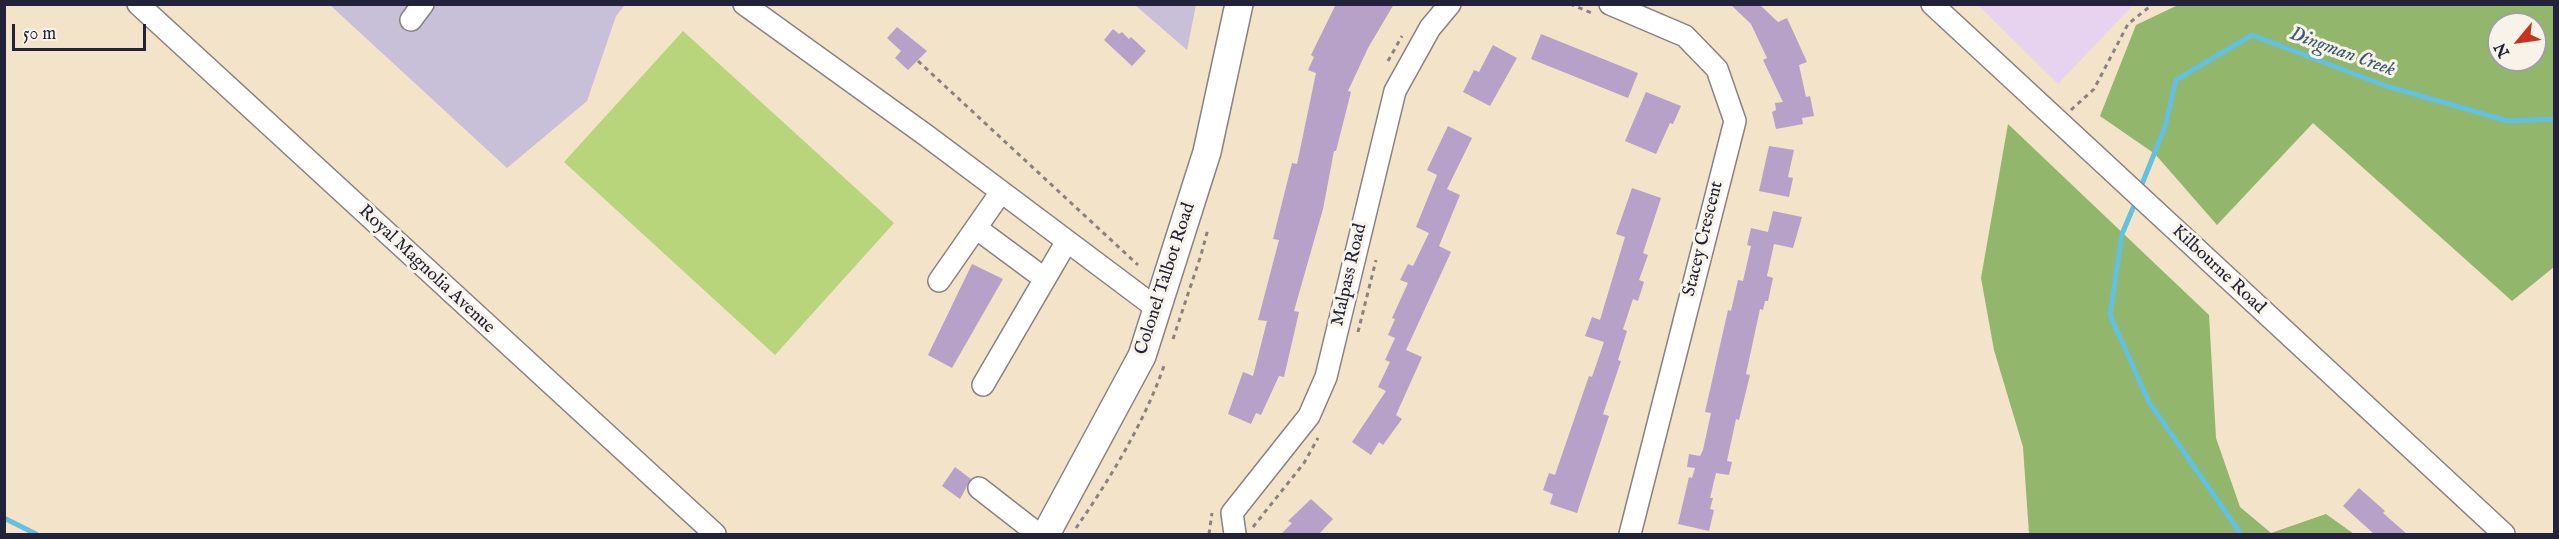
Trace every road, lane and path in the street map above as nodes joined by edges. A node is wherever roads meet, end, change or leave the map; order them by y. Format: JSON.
{"nodes":[{"id":1,"x":138,"y":4,"type":"edge"},
{"id":2,"x":744,"y":4,"type":"edge"},
{"id":3,"x":1239,"y":4,"type":"edge"},
{"id":4,"x":1450,"y":4,"type":"edge"},
{"id":5,"x":1570,"y":4,"type":"edge"},
{"id":6,"x":1932,"y":4,"type":"edge"},
{"id":7,"x":2153,"y":4,"type":"edge"},
{"id":8,"x":1606,"y":11,"type":"edge"},
{"id":9,"x":1403,"y":33,"type":"dead end"},
{"id":10,"x":918,"y":61,"type":"dead end"},
{"id":11,"x":1385,"y":69,"type":"dead end"},
{"id":12,"x":2058,"y":121,"type":"junction"},
{"id":13,"x":1001,"y":192,"type":"junction"},
{"id":14,"x":976,"y":228,"type":"junction"},
{"id":15,"x":1067,"y":241,"type":"junction"},
{"id":16,"x":1138,"y":265,"type":"dead end"},
{"id":17,"x":1045,"y":279,"type":"junction"},
{"id":18,"x":939,"y":281,"type":"dead end"},
{"id":19,"x":1159,"y":310,"type":"junction"},
{"id":20,"x":983,"y":385,"type":"dead end"},
{"id":21,"x":979,"y":488,"type":"dead end"},
{"id":22,"x":1213,"y":507,"type":"dead end"},
{"id":23,"x":715,"y":534,"type":"edge"},
{"id":24,"x":1038,"y":534,"type":"edge"},
{"id":25,"x":1046,"y":534,"type":"edge"},
{"id":26,"x":1209,"y":534,"type":"edge"},
{"id":27,"x":1235,"y":534,"type":"edge"},
{"id":28,"x":1630,"y":534,"type":"edge"},
{"id":29,"x":2504,"y":534,"type":"edge"}],
"edges":[{"from":1,"to":23,"type":"street","name":"Royal Magnolia Avenue"},
{"from":2,"to":13,"type":"street"},
{"from":3,"to":19,"type":"main road","name":"Colonel Talbot Road"},
{"from":4,"to":27,"type":"street","name":"Malpass Road"},
{"from":5,"to":8,"type":"path"},
{"from":6,"to":12,"type":"street","name":"Kilbourne Road"},
{"from":7,"to":12,"type":"path"},
{"from":8,"to":28,"type":"street","name":"Stacey Crescent"},
{"from":9,"to":11,"type":"path"},
{"from":10,"to":16,"type":"path"},
{"from":12,"to":29,"type":"street","name":"Kilbourne Road"},
{"from":13,"to":14,"type":"street"},
{"from":13,"to":15,"type":"street"},
{"from":14,"to":17,"type":"street"},
{"from":14,"to":18,"type":"street"},
{"from":15,"to":17,"type":"street"},
{"from":15,"to":19,"type":"street"},
{"from":17,"to":20,"type":"street"},
{"from":19,"to":25,"type":"main road","name":"Colonel Talbot Road"},
{"from":21,"to":24,"type":"street"},
{"from":22,"to":26,"type":"path"}]}
